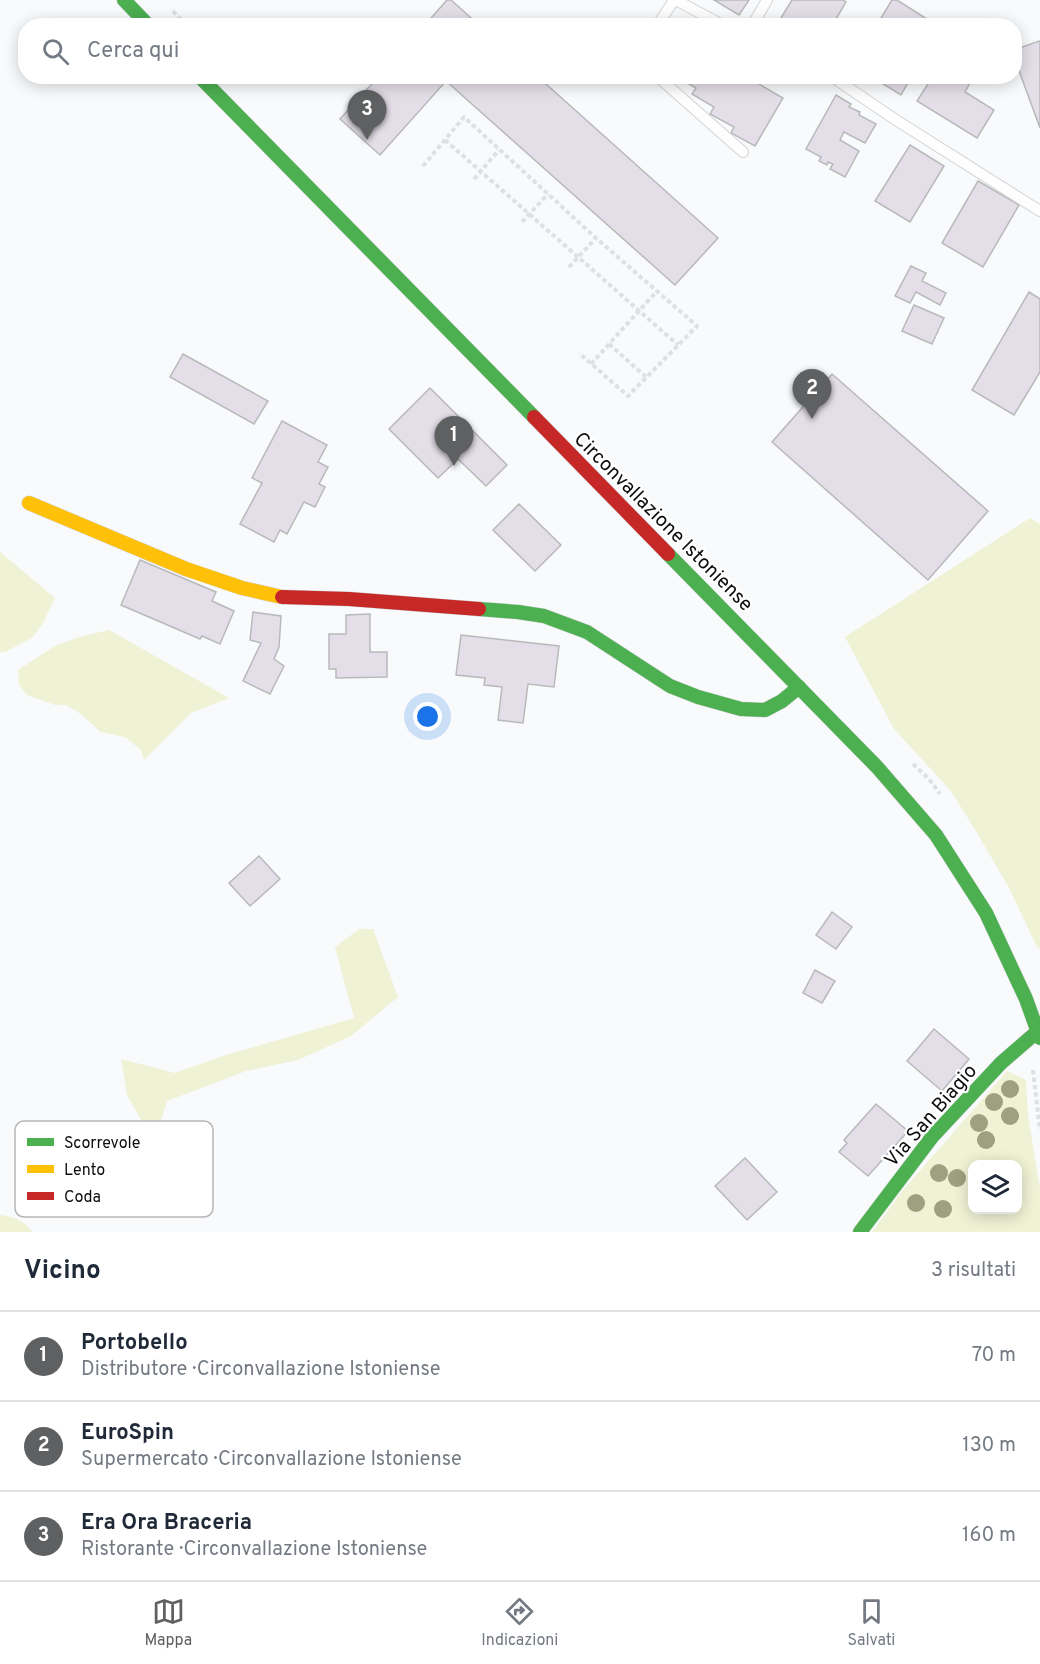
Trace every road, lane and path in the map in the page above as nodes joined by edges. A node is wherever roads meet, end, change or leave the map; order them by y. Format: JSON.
{"nodes":[{"id":1,"x":124,"y":0,"type":"edge"},
{"id":2,"x":675,"y":0,"type":"edge"},
{"id":3,"x":768,"y":0,"type":"edge"},
{"id":4,"x":141,"y":18,"type":"edge"},
{"id":5,"x":663,"y":18,"type":"edge"},
{"id":6,"x":709,"y":18,"type":"edge"},
{"id":7,"x":757,"y":18,"type":"edge"},
{"id":8,"x":207,"y":84,"type":"edge"},
{"id":9,"x":666,"y":84,"type":"edge"},
{"id":10,"x":843,"y":84,"type":"edge"},
{"id":11,"x":445,"y":140,"type":"junction"},
{"id":12,"x":500,"y":150,"type":"junction"},
{"id":13,"x":743,"y":152,"type":"dead end"},
{"id":14,"x":423,"y":166,"type":"dead end"},
{"id":15,"x":481,"y":171,"type":"junction"},
{"id":16,"x":474,"y":179,"type":"dead end"},
{"id":17,"x":548,"y":194,"type":"junction"},
{"id":18,"x":1040,"y":211,"type":"edge"},
{"id":19,"x":530,"y":214,"type":"junction"},
{"id":20,"x":522,"y":222,"type":"dead end"},
{"id":21,"x":596,"y":238,"type":"junction"},
{"id":22,"x":579,"y":257,"type":"junction"},
{"id":23,"x":569,"y":267,"type":"dead end"},
{"id":24,"x":657,"y":291,"type":"junction"},
{"id":25,"x":639,"y":310,"type":"junction"},
{"id":26,"x":609,"y":344,"type":"junction"},
{"id":27,"x":678,"y":345,"type":"junction"},
{"id":28,"x":579,"y":353,"type":"dead end"},
{"id":29,"x":591,"y":364,"type":"junction"},
{"id":30,"x":646,"y":376,"type":"junction"},
{"id":31,"x":29,"y":503,"type":"dead end"},
{"id":32,"x":799,"y":687,"type":"junction"},
{"id":33,"x":1039,"y":1035,"type":"edge"},
{"id":34,"x":1023,"y":1044,"type":"junction"},
{"id":35,"x":1040,"y":1130,"type":"edge"},
{"id":36,"x":860,"y":1232,"type":"edge"}],
"edges":[{"from":1,"to":4,"type":"main road"},
{"from":2,"to":5,"type":"lane"},
{"from":2,"to":6,"type":"lane"},
{"from":3,"to":7,"type":"lane"},
{"from":8,"to":32,"type":"main road","name":"Circonvallazione Istoniense"},
{"from":9,"to":13,"type":"lane"},
{"from":10,"to":18,"type":"lane"},
{"from":11,"to":12,"type":"path"},
{"from":11,"to":14,"type":"path"},
{"from":11,"to":15,"type":"path"},
{"from":12,"to":15,"type":"path"},
{"from":12,"to":17,"type":"path"},
{"from":15,"to":16,"type":"path"},
{"from":15,"to":19,"type":"path"},
{"from":17,"to":19,"type":"path"},
{"from":17,"to":21,"type":"path"},
{"from":19,"to":20,"type":"path"},
{"from":19,"to":22,"type":"path"},
{"from":21,"to":22,"type":"path"},
{"from":21,"to":24,"type":"path"},
{"from":22,"to":23,"type":"path"},
{"from":22,"to":25,"type":"path"},
{"from":24,"to":25,"type":"path"},
{"from":24,"to":27,"type":"path"},
{"from":25,"to":26,"type":"path"},
{"from":25,"to":27,"type":"path"},
{"from":26,"to":29,"type":"path"},
{"from":26,"to":30,"type":"path"},
{"from":27,"to":30,"type":"path"},
{"from":28,"to":29,"type":"path"},
{"from":29,"to":30,"type":"path"},
{"from":31,"to":32,"type":"main road"},
{"from":32,"to":33,"type":"main road","name":"Circonvallazione Istoniense"},
{"from":33,"to":34,"type":"main road","name":"Via San Biagio"},
{"from":34,"to":35,"type":"path"},
{"from":34,"to":36,"type":"main road","name":"Via San Biagio"}]}
